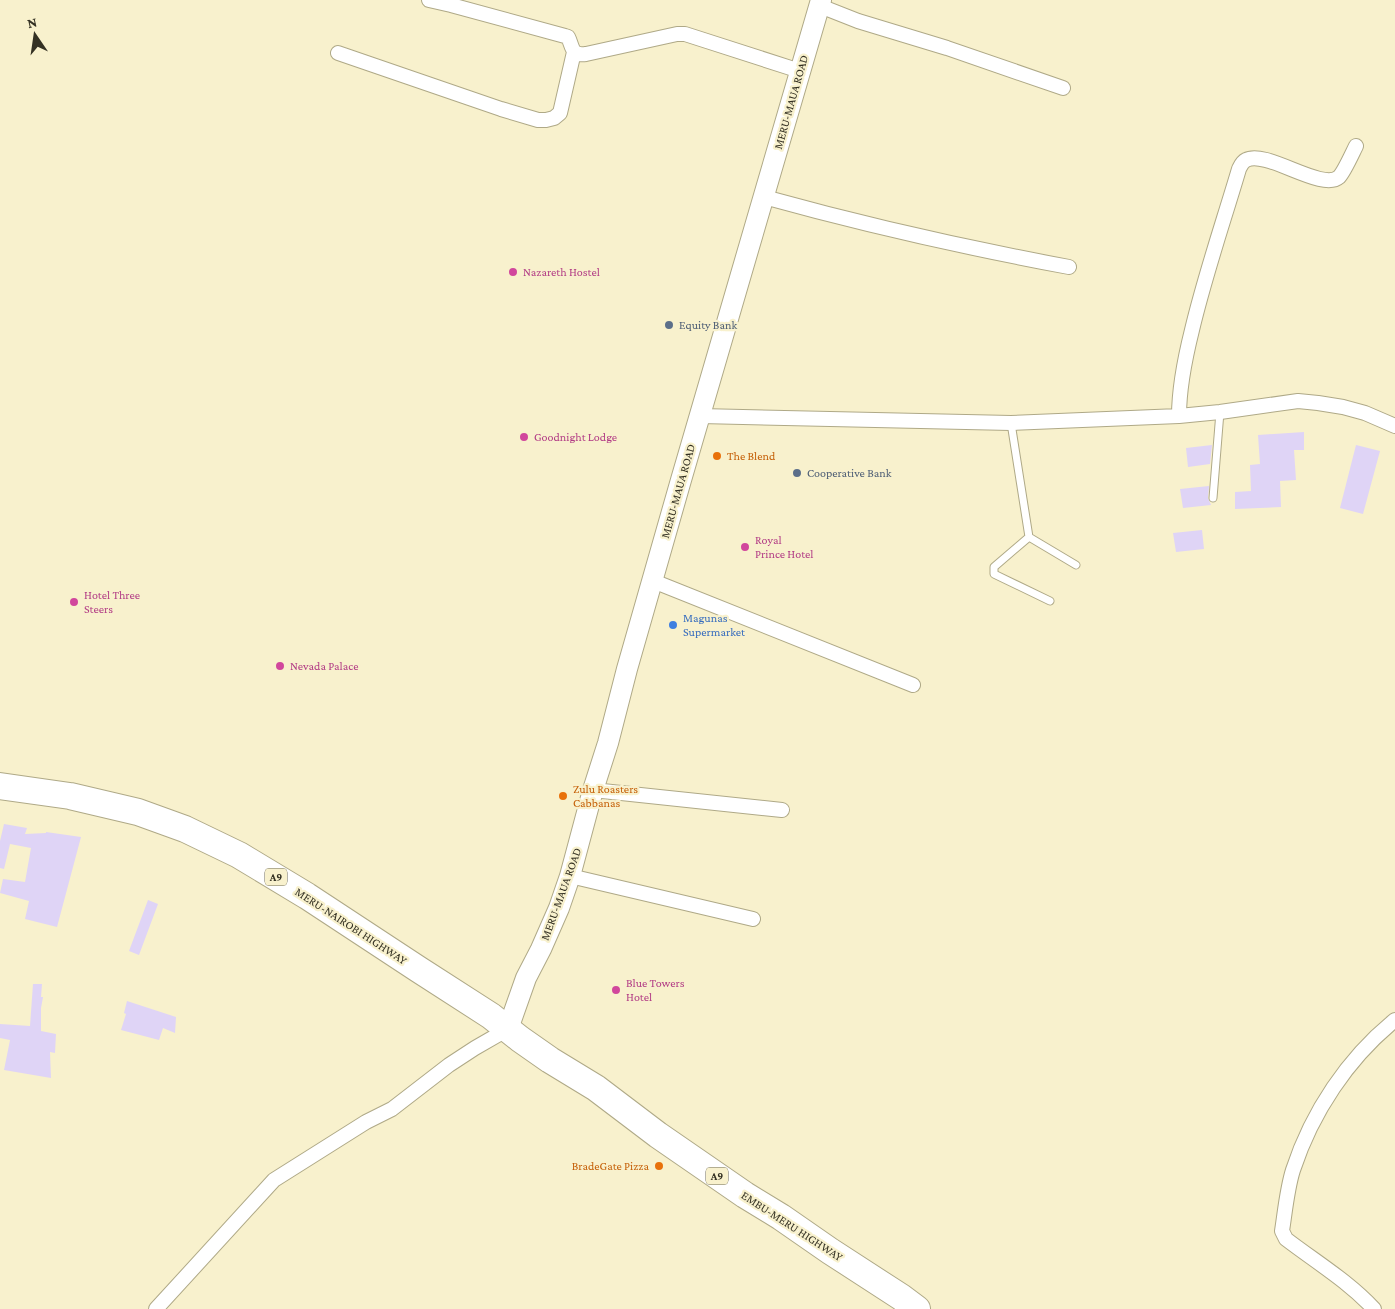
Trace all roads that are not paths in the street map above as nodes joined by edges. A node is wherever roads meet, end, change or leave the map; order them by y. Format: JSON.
{"nodes":[{"id":1,"x":429,"y":0,"type":"edge"},
{"id":2,"x":820,"y":3,"type":"edge"},
{"id":3,"x":574,"y":52,"type":"junction"},
{"id":4,"x":338,"y":53,"type":"dead end"},
{"id":5,"x":800,"y":71,"type":"junction"},
{"id":6,"x":1063,"y":88,"type":"dead end"},
{"id":7,"x":1356,"y":146,"type":"dead end"},
{"id":8,"x":764,"y":197,"type":"junction"},
{"id":9,"x":1069,"y":267,"type":"dead end"},
{"id":10,"x":1220,"y":412,"type":"junction"},
{"id":11,"x":700,"y":416,"type":"junction"},
{"id":12,"x":1180,"y":416,"type":"junction"},
{"id":13,"x":1011,"y":423,"type":"junction"},
{"id":14,"x":1395,"y":426,"type":"edge"},
{"id":15,"x":1213,"y":498,"type":"dead end"},
{"id":16,"x":1029,"y":537,"type":"junction"},
{"id":17,"x":1076,"y":565,"type":"dead end"},
{"id":18,"x":653,"y":581,"type":"junction"},
{"id":19,"x":1050,"y":601,"type":"dead end"},
{"id":20,"x":913,"y":684,"type":"dead end"},
{"id":21,"x":0,"y":786,"type":"edge"},
{"id":22,"x":594,"y":790,"type":"junction"},
{"id":23,"x":782,"y":810,"type":"dead end"},
{"id":24,"x":570,"y":876,"type":"junction"},
{"id":25,"x":753,"y":919,"type":"dead end"},
{"id":26,"x":1395,"y":1020,"type":"edge"},
{"id":27,"x":506,"y":1028,"type":"junction"},
{"id":28,"x":475,"y":1048,"type":"junction"},
{"id":29,"x":156,"y":1309,"type":"edge"},
{"id":30,"x":916,"y":1309,"type":"edge"},
{"id":31,"x":1374,"y":1309,"type":"edge"}],
"edges":[{"from":1,"to":3,"type":"street"},
{"from":2,"to":5,"type":"main road","name":"MERU-MAUA ROAD"},
{"from":2,"to":6,"type":"street"},
{"from":3,"to":4,"type":"street"},
{"from":3,"to":5,"type":"street"},
{"from":5,"to":8,"type":"main road","name":"MERU-MAUA ROAD"},
{"from":7,"to":12,"type":"street"},
{"from":8,"to":9,"type":"street"},
{"from":8,"to":11,"type":"main road","name":"MERU-MAUA ROAD"},
{"from":10,"to":12,"type":"street"},
{"from":10,"to":14,"type":"street"},
{"from":10,"to":15,"type":"lane"},
{"from":11,"to":13,"type":"street"},
{"from":11,"to":18,"type":"main road","name":"MERU-MAUA ROAD"},
{"from":12,"to":13,"type":"street"},
{"from":13,"to":16,"type":"lane"},
{"from":16,"to":17,"type":"lane"},
{"from":16,"to":19,"type":"lane"},
{"from":18,"to":20,"type":"street"},
{"from":18,"to":22,"type":"main road","name":"MERU-MAUA ROAD"},
{"from":21,"to":27,"type":"highway","name":"MERU-NAIROBI HIGHWAY","number":"A9"},
{"from":22,"to":23,"type":"street"},
{"from":22,"to":24,"type":"main road","name":"MERU-MAUA ROAD"},
{"from":24,"to":25,"type":"street"},
{"from":24,"to":27,"type":"main road","name":"MERU-MAUA ROAD"},
{"from":26,"to":31,"type":"street"},
{"from":27,"to":28,"type":"street"},
{"from":27,"to":28,"type":"street"},
{"from":27,"to":30,"type":"highway","name":"EMBU-MERU HIGHWAY","number":"A9"},
{"from":28,"to":29,"type":"street"}]}
